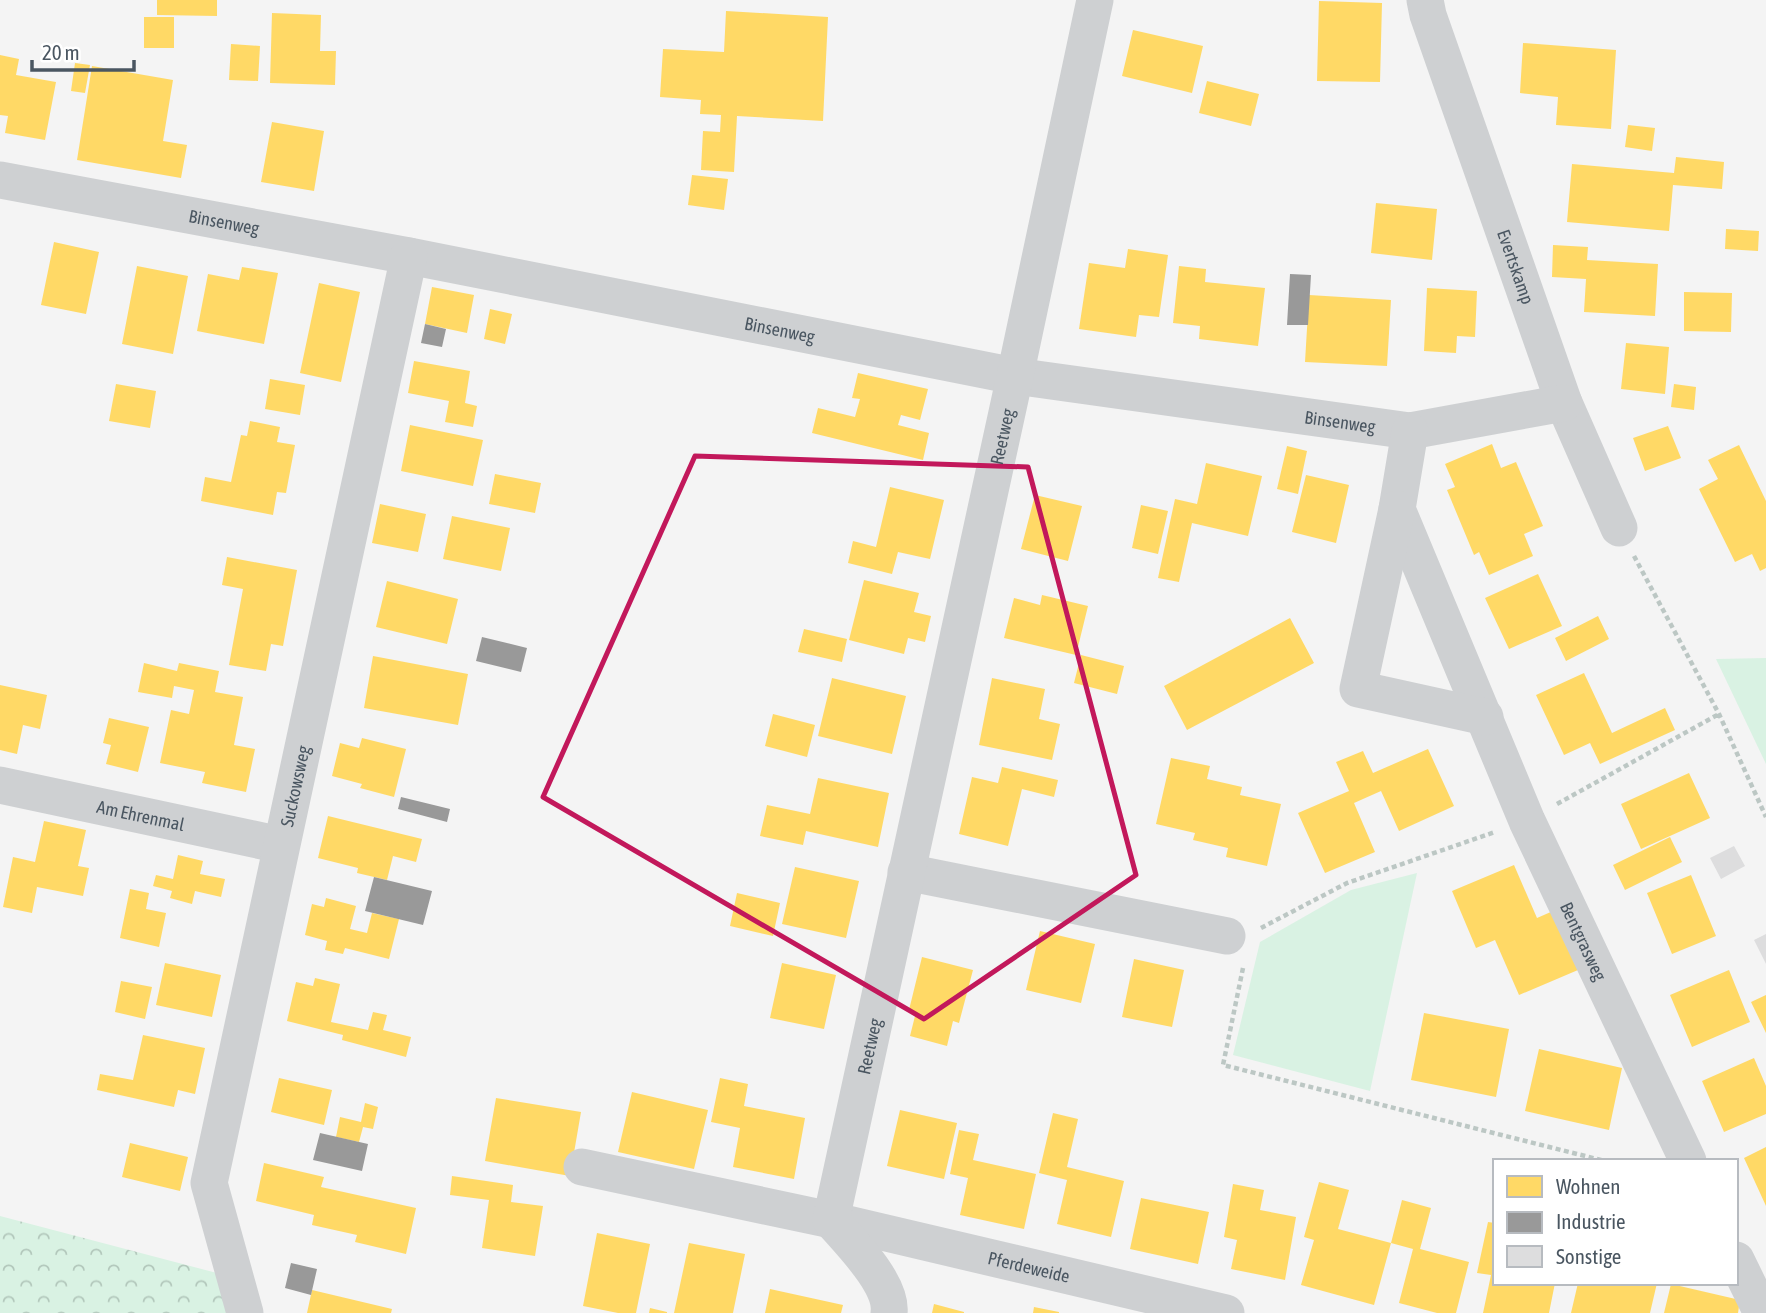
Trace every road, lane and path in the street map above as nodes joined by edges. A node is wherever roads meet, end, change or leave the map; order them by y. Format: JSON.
{"nodes":[{"id":1,"x":1095,"y":0,"type":"edge"},
{"id":2,"x":1425,"y":0,"type":"edge"},
{"id":3,"x":0,"y":180,"type":"edge"},
{"id":4,"x":409,"y":256,"type":"junction"},
{"id":5,"x":1015,"y":376,"type":"junction"},
{"id":6,"x":1564,"y":404,"type":"junction"},
{"id":7,"x":1410,"y":431,"type":"junction"},
{"id":8,"x":1398,"y":509,"type":"junction"},
{"id":9,"x":1619,"y":528,"type":"joint"},
{"id":10,"x":1719,"y":714,"type":"junction"},
{"id":11,"x":1485,"y":717,"type":"junction"},
{"id":12,"x":0,"y":785,"type":"edge"},
{"id":13,"x":1766,"y":817,"type":"edge"},
{"id":14,"x":1527,"y":821,"type":"junction"},
{"id":15,"x":281,"y":845,"type":"junction"},
{"id":16,"x":906,"y":872,"type":"junction"},
{"id":17,"x":1238,"y":935,"type":"junction"},
{"id":18,"x":1597,"y":1159,"type":"edge"},
{"id":19,"x":1687,"y":1159,"type":"edge"},
{"id":20,"x":582,"y":1167,"type":"dead end"},
{"id":21,"x":831,"y":1220,"type":"junction"},
{"id":22,"x":1738,"y":1264,"type":"edge"},
{"id":23,"x":245,"y":1313,"type":"edge"},
{"id":24,"x":889,"y":1313,"type":"edge"},
{"id":25,"x":1226,"y":1313,"type":"edge"},
{"id":26,"x":1762,"y":1313,"type":"edge"}],
"edges":[{"from":1,"to":5,"type":"street","name":"Reetweg"},
{"from":2,"to":6,"type":"street","name":"Evertskamp"},
{"from":3,"to":4,"type":"street","name":"Binsenweg"},
{"from":4,"to":5,"type":"street","name":"Binsenweg"},
{"from":4,"to":15,"type":"street","name":"Suckowsweg"},
{"from":5,"to":7,"type":"street","name":"Binsenweg"},
{"from":5,"to":16,"type":"street","name":"Reetweg"},
{"from":6,"to":7,"type":"street","name":"Binsenweg"},
{"from":6,"to":9,"type":"street","name":"Evertskamp"},
{"from":7,"to":8,"type":"street"},
{"from":8,"to":11,"type":"street","name":"Bentgrasweg"},
{"from":8,"to":11,"type":"street"},
{"from":9,"to":10,"type":"path"},
{"from":10,"to":13,"type":"path"},
{"from":10,"to":14,"type":"path"},
{"from":11,"to":14,"type":"street","name":"Bentgrasweg"},
{"from":12,"to":15,"type":"street","name":"Am Ehrenmal"},
{"from":14,"to":17,"type":"path"},
{"from":14,"to":19,"type":"street","name":"Bentgrasweg"},
{"from":15,"to":23,"type":"street","name":"Suckowsweg"},
{"from":16,"to":17,"type":"street"},
{"from":16,"to":21,"type":"street","name":"Reetweg"},
{"from":17,"to":18,"type":"path"},
{"from":20,"to":21,"type":"street"},
{"from":21,"to":24,"type":"street"},
{"from":21,"to":25,"type":"street","name":"Pferdeweide"},
{"from":22,"to":26,"type":"street"}]}
